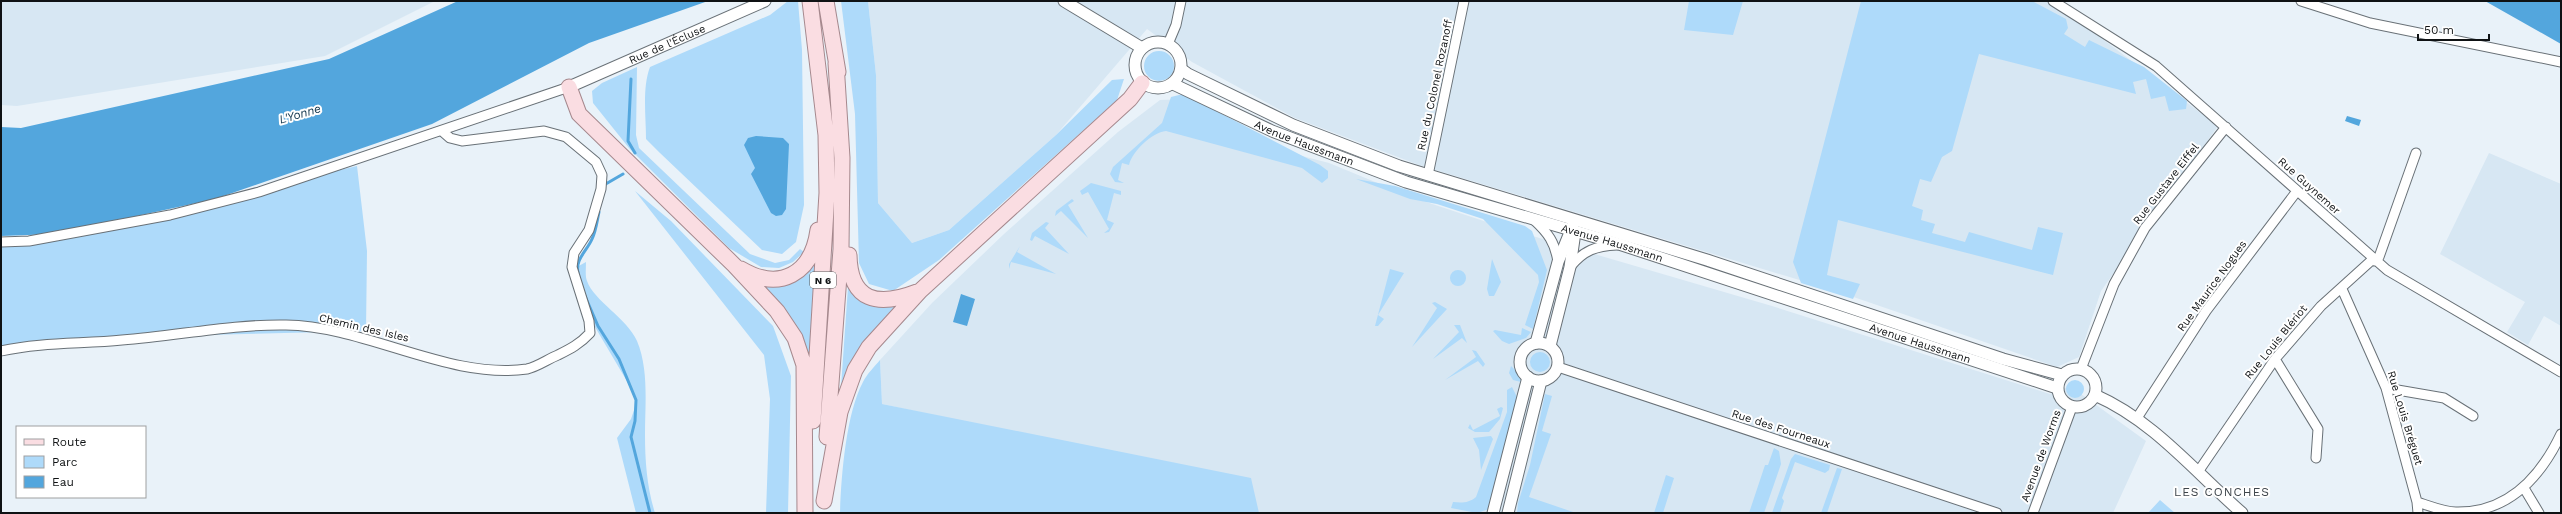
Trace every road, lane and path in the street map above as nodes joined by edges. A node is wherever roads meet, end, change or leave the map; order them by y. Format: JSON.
{"nodes":[{"id":1,"x":765,"y":1,"type":"edge"},
{"id":2,"x":826,"y":1,"type":"edge"},
{"id":3,"x":1064,"y":1,"type":"edge"},
{"id":4,"x":1181,"y":1,"type":"edge"},
{"id":5,"x":1464,"y":1,"type":"edge"},
{"id":6,"x":2053,"y":1,"type":"edge"},
{"id":7,"x":2301,"y":1,"type":"edge"},
{"id":8,"x":810,"y":2,"type":"edge"},
{"id":9,"x":1168,"y":44,"type":"junction"},
{"id":10,"x":816,"y":47,"type":"junction"},
{"id":11,"x":1142,"y":48,"type":"junction"},
{"id":12,"x":2561,"y":62,"type":"edge"},
{"id":13,"x":836,"y":63,"type":"junction"},
{"id":14,"x":1181,"y":68,"type":"junction"},
{"id":15,"x":1142,"y":83,"type":"junction"},
{"id":16,"x":1173,"y":84,"type":"junction"},
{"id":17,"x":569,"y":87,"type":"junction"},
{"id":18,"x":2226,"y":127,"type":"junction"},
{"id":19,"x":442,"y":131,"type":"junction"},
{"id":20,"x":2416,"y":153,"type":"dead end"},
{"id":21,"x":1428,"y":175,"type":"junction"},
{"id":22,"x":2297,"y":191,"type":"junction"},
{"id":23,"x":1576,"y":219,"type":"junction"},
{"id":24,"x":1534,"y":220,"type":"junction"},
{"id":25,"x":1573,"y":231,"type":"junction"},
{"id":26,"x":1,"y":242,"type":"edge"},
{"id":27,"x":1619,"y":244,"type":"junction"},
{"id":28,"x":2374,"y":260,"type":"junction"},
{"id":29,"x":1558,"y":262,"type":"junction"},
{"id":30,"x":734,"y":265,"type":"junction"},
{"id":31,"x":1570,"y":267,"type":"junction"},
{"id":32,"x":2342,"y":288,"type":"junction"},
{"id":33,"x":920,"y":291,"type":"junction"},
{"id":34,"x":1536,"y":343,"type":"junction"},
{"id":35,"x":1550,"y":346,"type":"junction"},
{"id":36,"x":1,"y":351,"type":"edge"},
{"id":37,"x":2275,"y":359,"type":"junction"},
{"id":38,"x":1558,"y":367,"type":"junction"},
{"id":39,"x":2081,"y":369,"type":"junction"},
{"id":40,"x":2561,"y":372,"type":"edge"},
{"id":41,"x":2062,"y":375,"type":"junction"},
{"id":42,"x":1528,"y":377,"type":"junction"},
{"id":43,"x":1540,"y":381,"type":"junction"},
{"id":44,"x":2057,"y":388,"type":"junction"},
{"id":45,"x":2386,"y":388,"type":"junction"},
{"id":46,"x":2094,"y":395,"type":"junction"},
{"id":47,"x":2072,"y":407,"type":"junction"},
{"id":48,"x":2473,"y":416,"type":"dead end"},
{"id":49,"x":2137,"y":418,"type":"junction"},
{"id":50,"x":2561,"y":434,"type":"edge"},
{"id":51,"x":2316,"y":458,"type":"dead end"},
{"id":52,"x":2198,"y":472,"type":"junction"},
{"id":53,"x":2524,"y":488,"type":"junction"},
{"id":54,"x":2417,"y":502,"type":"junction"},
{"id":55,"x":824,"y":507,"type":"edge"},
{"id":56,"x":805,"y":513,"type":"edge"},
{"id":57,"x":1493,"y":513,"type":"edge"},
{"id":58,"x":1508,"y":513,"type":"edge"},
{"id":59,"x":1997,"y":513,"type":"edge"},
{"id":60,"x":2033,"y":513,"type":"edge"},
{"id":61,"x":2242,"y":513,"type":"edge"},
{"id":62,"x":2418,"y":513,"type":"edge"},
{"id":63,"x":2539,"y":513,"type":"edge"}],
"edges":[{"from":1,"to":17,"type":"street","name":"Rue de l'Écluse"},
{"from":2,"to":13,"type":"main road","number":"N 6"},
{"from":3,"to":11,"type":"street"},
{"from":4,"to":9,"type":"street"},
{"from":5,"to":21,"type":"street","name":"Rue du Colonel Rozanoff"},
{"from":6,"to":18,"type":"street","name":"Rue Guynemer"},
{"from":7,"to":12,"type":"street"},
{"from":8,"to":10,"type":"main road","number":"N 6"},
{"from":9,"to":11,"type":"street"},
{"from":9,"to":14,"type":"street"},
{"from":10,"to":30,"type":"main road"},
{"from":10,"to":56,"type":"main road","number":"N 6"},
{"from":11,"to":15,"type":"street"},
{"from":13,"to":33,"type":"main road"},
{"from":13,"to":55,"type":"main road","number":"N 6"},
{"from":14,"to":16,"type":"street"},
{"from":14,"to":21,"type":"street","name":"Avenue Haussmann"},
{"from":15,"to":16,"type":"street"},
{"from":15,"to":33,"type":"main road"},
{"from":16,"to":24,"type":"street","name":"Avenue Haussmann"},
{"from":17,"to":19,"type":"street"},
{"from":17,"to":30,"type":"main road"},
{"from":18,"to":22,"type":"street","name":"Rue Guynemer"},
{"from":18,"to":39,"type":"street","name":"Rue Gustave Eiffel"},
{"from":19,"to":26,"type":"street"},
{"from":19,"to":36,"type":"street","name":"Chemin des Isles"},
{"from":20,"to":28,"type":"street"},
{"from":21,"to":23,"type":"street","name":"Avenue Haussmann"},
{"from":22,"to":28,"type":"street","name":"Rue Guynemer"},
{"from":22,"to":49,"type":"street","name":"Rue Maurice Nogues"},
{"from":23,"to":25,"type":"street"},
{"from":23,"to":41,"type":"street","name":"Avenue Haussmann"},
{"from":24,"to":25,"type":"street","name":"Avenue Haussmann"},
{"from":24,"to":29,"type":"street"},
{"from":25,"to":27,"type":"street","name":"Avenue Haussmann"},
{"from":25,"to":29,"type":"street"},
{"from":25,"to":31,"type":"street"},
{"from":27,"to":31,"type":"street"},
{"from":27,"to":44,"type":"street","name":"Avenue Haussmann"},
{"from":28,"to":32,"type":"street","name":"Rue Louis Blériot"},
{"from":28,"to":40,"type":"street","name":"Rue Guynemer"},
{"from":29,"to":34,"type":"street"},
{"from":30,"to":56,"type":"main road"},
{"from":31,"to":35,"type":"street"},
{"from":32,"to":37,"type":"street","name":"Rue Louis Blériot"},
{"from":32,"to":45,"type":"street","name":"Rue Louis Bréguet"},
{"from":33,"to":55,"type":"main road"},
{"from":34,"to":35,"type":"street"},
{"from":34,"to":42,"type":"street"},
{"from":35,"to":38,"type":"street"},
{"from":37,"to":51,"type":"street"},
{"from":37,"to":52,"type":"street","name":"Rue Louis Blériot"},
{"from":38,"to":43,"type":"street"},
{"from":38,"to":59,"type":"street","name":"Rue des Fourneaux"},
{"from":39,"to":41,"type":"street"},
{"from":39,"to":46,"type":"street"},
{"from":41,"to":44,"type":"street"},
{"from":42,"to":43,"type":"street"},
{"from":42,"to":57,"type":"street"},
{"from":43,"to":58,"type":"street"},
{"from":44,"to":47,"type":"street"},
{"from":45,"to":48,"type":"street"},
{"from":45,"to":54,"type":"street","name":"Rue Louis Bréguet"},
{"from":46,"to":47,"type":"street"},
{"from":46,"to":49,"type":"street"},
{"from":47,"to":60,"type":"street","name":"Avenue de Worms"},
{"from":49,"to":52,"type":"street"},
{"from":50,"to":53,"type":"street"},
{"from":52,"to":61,"type":"street"},
{"from":53,"to":54,"type":"street"},
{"from":53,"to":63,"type":"street"},
{"from":54,"to":62,"type":"street","name":"Rue Louis Bréguet"}]}
